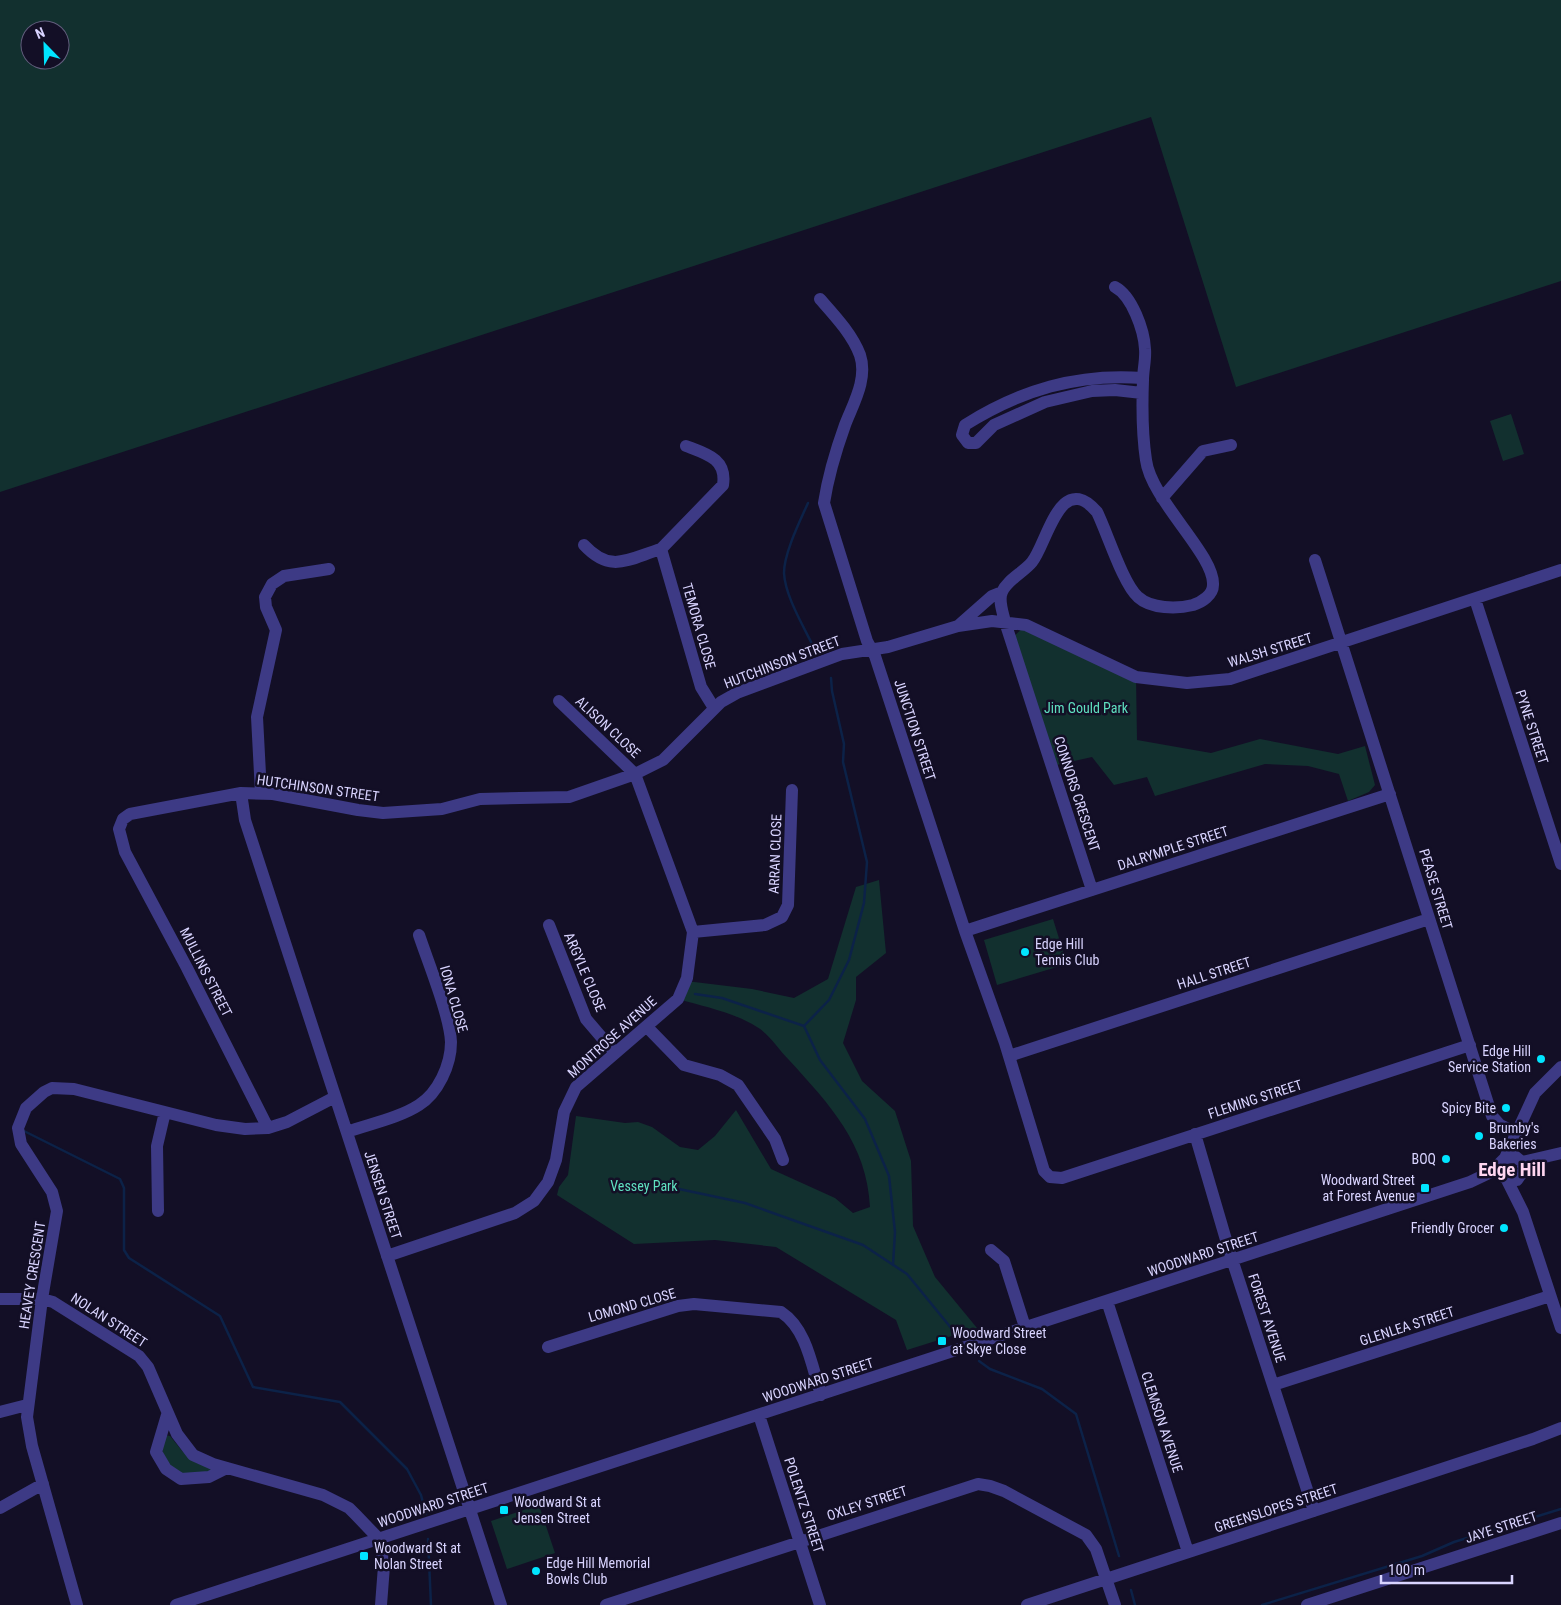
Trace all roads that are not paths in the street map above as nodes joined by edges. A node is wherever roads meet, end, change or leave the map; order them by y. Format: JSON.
{"nodes":[{"id":1,"x":1115,"y":287,"type":"dead end"},
{"id":2,"x":820,"y":299,"type":"dead end"},
{"id":3,"x":1143,"y":378,"type":"junction"},
{"id":4,"x":1142,"y":393,"type":"junction"},
{"id":5,"x":1231,"y":445,"type":"dead end"},
{"id":6,"x":686,"y":446,"type":"dead end"},
{"id":7,"x":1162,"y":498,"type":"junction"},
{"id":8,"x":584,"y":545,"type":"dead end"},
{"id":9,"x":661,"y":549,"type":"junction"},
{"id":10,"x":1315,"y":560,"type":"dead end"},
{"id":11,"x":329,"y":569,"type":"dead end"},
{"id":12,"x":1561,"y":570,"type":"edge"},
{"id":13,"x":1002,"y":592,"type":"junction"},
{"id":14,"x":1475,"y":599,"type":"junction"},
{"id":15,"x":1005,"y":622,"type":"junction"},
{"id":16,"x":958,"y":626,"type":"junction"},
{"id":17,"x":1341,"y":644,"type":"junction"},
{"id":18,"x":871,"y":649,"type":"junction"},
{"id":19,"x":559,"y":701,"type":"dead end"},
{"id":20,"x":714,"y":708,"type":"junction"},
{"id":21,"x":635,"y":774,"type":"junction"},
{"id":22,"x":792,"y":790,"type":"dead end"},
{"id":23,"x":241,"y":793,"type":"junction"},
{"id":24,"x":261,"y":793,"type":"junction"},
{"id":25,"x":1390,"y":794,"type":"junction"},
{"id":26,"x":119,"y":830,"type":"joint"},
{"id":27,"x":1561,"y":864,"type":"edge"},
{"id":28,"x":1092,"y":890,"type":"junction"},
{"id":29,"x":1429,"y":919,"type":"junction"},
{"id":30,"x":549,"y":924,"type":"dead end"},
{"id":31,"x":965,"y":931,"type":"junction"},
{"id":32,"x":692,"y":932,"type":"junction"},
{"id":33,"x":419,"y":935,"type":"dead end"},
{"id":34,"x":647,"y":1027,"type":"junction"},
{"id":35,"x":1470,"y":1045,"type":"junction"},
{"id":36,"x":615,"y":1052,"type":"junction"},
{"id":37,"x":1009,"y":1056,"type":"junction"},
{"id":38,"x":1561,"y":1067,"type":"edge"},
{"id":39,"x":335,"y":1097,"type":"junction"},
{"id":40,"x":165,"y":1112,"type":"junction"},
{"id":41,"x":268,"y":1128,"type":"junction"},
{"id":42,"x":347,"y":1132,"type":"junction"},
{"id":43,"x":1515,"y":1132,"type":"junction"},
{"id":44,"x":1195,"y":1134,"type":"junction"},
{"id":45,"x":1561,"y":1153,"type":"edge"},
{"id":46,"x":783,"y":1160,"type":"dead end"},
{"id":47,"x":1502,"y":1161,"type":"junction"},
{"id":48,"x":1521,"y":1161,"type":"junction"},
{"id":49,"x":1050,"y":1177,"type":"joint"},
{"id":50,"x":1520,"y":1177,"type":"junction"},
{"id":51,"x":1506,"y":1179,"type":"junction"},
{"id":52,"x":1470,"y":1182,"type":"junction"},
{"id":53,"x":158,"y":1211,"type":"dead end"},
{"id":54,"x":1523,"y":1212,"type":"junction"},
{"id":55,"x":991,"y":1250,"type":"dead end"},
{"id":56,"x":387,"y":1256,"type":"junction"},
{"id":57,"x":1232,"y":1260,"type":"junction"},
{"id":58,"x":1550,"y":1296,"type":"junction"},
{"id":59,"x":0,"y":1299,"type":"edge"},
{"id":60,"x":42,"y":1300,"type":"junction"},
{"id":61,"x":1107,"y":1301,"type":"junction"},
{"id":62,"x":1025,"y":1327,"type":"junction"},
{"id":63,"x":1561,"y":1328,"type":"edge"},
{"id":64,"x":548,"y":1347,"type":"dead end"},
{"id":65,"x":1273,"y":1385,"type":"junction"},
{"id":66,"x":821,"y":1395,"type":"junction"},
{"id":67,"x":27,"y":1406,"type":"junction"},
{"id":68,"x":0,"y":1412,"type":"edge"},
{"id":69,"x":167,"y":1415,"type":"junction"},
{"id":70,"x":759,"y":1415,"type":"junction"},
{"id":71,"x":1561,"y":1428,"type":"edge"},
{"id":72,"x":1561,"y":1434,"type":"edge"},
{"id":73,"x":1534,"y":1439,"type":"junction"},
{"id":74,"x":227,"y":1468,"type":"junction"},
{"id":75,"x":43,"y":1484,"type":"junction"},
{"id":76,"x":0,"y":1508,"type":"edge"},
{"id":77,"x":471,"y":1509,"type":"junction"},
{"id":78,"x":1314,"y":1511,"type":"junction"},
{"id":79,"x":1561,"y":1523,"type":"edge"},
{"id":80,"x":379,"y":1539,"type":"junction"},
{"id":81,"x":800,"y":1541,"type":"junction"},
{"id":82,"x":1188,"y":1552,"type":"junction"},
{"id":83,"x":1106,"y":1579,"type":"junction"},
{"id":84,"x":78,"y":1603,"type":"edge"},
{"id":85,"x":176,"y":1605,"type":"edge"},
{"id":86,"x":381,"y":1605,"type":"edge"},
{"id":87,"x":501,"y":1605,"type":"edge"},
{"id":88,"x":606,"y":1605,"type":"edge"},
{"id":89,"x":820,"y":1605,"type":"edge"},
{"id":90,"x":1027,"y":1605,"type":"edge"},
{"id":91,"x":1115,"y":1605,"type":"edge"},
{"id":92,"x":1307,"y":1605,"type":"edge"}],
"edges":[{"from":1,"to":3,"type":"street"},
{"from":2,"to":18,"type":"street","name":"JUNCTION STREET"},
{"from":3,"to":4,"type":"street"},
{"from":3,"to":4,"type":"street"},
{"from":4,"to":7,"type":"street"},
{"from":5,"to":7,"type":"street"},
{"from":6,"to":9,"type":"street"},
{"from":7,"to":13,"type":"street"},
{"from":8,"to":9,"type":"street"},
{"from":9,"to":20,"type":"street","name":"TEMORA CLOSE"},
{"from":10,"to":17,"type":"street","name":"PEASE STREET"},
{"from":11,"to":24,"type":"street"},
{"from":12,"to":14,"type":"street","name":"WALSH STREET"},
{"from":13,"to":15,"type":"street","name":"CONNORS CRESCENT"},
{"from":13,"to":16,"type":"street"},
{"from":14,"to":17,"type":"street","name":"WALSH STREET"},
{"from":14,"to":27,"type":"street","name":"PYNE STREET"},
{"from":15,"to":16,"type":"street","name":"WALSH STREET"},
{"from":15,"to":17,"type":"street","name":"WALSH STREET"},
{"from":15,"to":28,"type":"street","name":"CONNORS CRESCENT"},
{"from":16,"to":18,"type":"street","name":"WALSH STREET"},
{"from":17,"to":25,"type":"street","name":"PEASE STREET"},
{"from":18,"to":20,"type":"street","name":"HUTCHINSON STREET"},
{"from":18,"to":31,"type":"street","name":"JUNCTION STREET"},
{"from":19,"to":21,"type":"street","name":"ALISON CLOSE"},
{"from":20,"to":21,"type":"street","name":"HUTCHINSON STREET"},
{"from":21,"to":24,"type":"street","name":"HUTCHINSON STREET"},
{"from":21,"to":32,"type":"street","name":"MONTROSE AVENUE"},
{"from":22,"to":32,"type":"street","name":"ARRAN CLOSE"},
{"from":23,"to":24,"type":"street","name":"HUTCHINSON STREET"},
{"from":23,"to":26,"type":"street","name":"HUTCHINSON STREET"},
{"from":23,"to":39,"type":"street","name":"JENSEN STREET"},
{"from":25,"to":28,"type":"street","name":"DALRYMPLE STREET"},
{"from":25,"to":29,"type":"street","name":"PEASE STREET"},
{"from":26,"to":41,"type":"street","name":"MULLINS STREET"},
{"from":28,"to":31,"type":"street","name":"DALRYMPLE STREET"},
{"from":29,"to":35,"type":"street","name":"PEASE STREET"},
{"from":29,"to":37,"type":"street","name":"HALL STREET"},
{"from":30,"to":36,"type":"street","name":"ARGYLE CLOSE"},
{"from":31,"to":37,"type":"street","name":"JUNCTION STREET"},
{"from":32,"to":34,"type":"street","name":"MONTROSE AVENUE"},
{"from":33,"to":42,"type":"street","name":"IONA CLOSE"},
{"from":34,"to":36,"type":"street","name":"MONTROSE AVENUE"},
{"from":34,"to":46,"type":"street"},
{"from":35,"to":43,"type":"street","name":"PEASE STREET"},
{"from":35,"to":44,"type":"street","name":"FLEMING STREET"},
{"from":36,"to":56,"type":"street","name":"MONTROSE AVENUE"},
{"from":37,"to":49,"type":"street","name":"JUNCTION STREET"},
{"from":38,"to":43,"type":"street"},
{"from":39,"to":41,"type":"street","name":"HEAVEY CRESCENT"},
{"from":39,"to":42,"type":"street","name":"JENSEN STREET"},
{"from":40,"to":41,"type":"street","name":"HEAVEY CRESCENT"},
{"from":40,"to":53,"type":"street"},
{"from":40,"to":60,"type":"street","name":"HEAVEY CRESCENT"},
{"from":42,"to":56,"type":"street","name":"JENSEN STREET"},
{"from":43,"to":47,"type":"street"},
{"from":43,"to":48,"type":"street"},
{"from":44,"to":49,"type":"street","name":"FLEMING STREET"},
{"from":44,"to":57,"type":"street","name":"FOREST AVENUE"},
{"from":45,"to":48,"type":"street"},
{"from":47,"to":48,"type":"street"},
{"from":47,"to":51,"type":"street"},
{"from":47,"to":52,"type":"street","name":"WOODWARD STREET"},
{"from":48,"to":50,"type":"street"},
{"from":50,"to":51,"type":"street"},
{"from":50,"to":54,"type":"street"},
{"from":51,"to":52,"type":"street","name":"WOODWARD STREET"},
{"from":51,"to":54,"type":"street"},
{"from":52,"to":57,"type":"street","name":"WOODWARD STREET"},
{"from":54,"to":58,"type":"street"},
{"from":55,"to":62,"type":"street"},
{"from":56,"to":77,"type":"street","name":"JENSEN STREET"},
{"from":57,"to":61,"type":"street","name":"WOODWARD STREET"},
{"from":57,"to":65,"type":"street","name":"FOREST AVENUE"},
{"from":58,"to":63,"type":"street"},
{"from":58,"to":65,"type":"street","name":"GLENLEA STREET"},
{"from":59,"to":60,"type":"street","name":"NOLAN STREET"},
{"from":60,"to":67,"type":"street","name":"HEAVEY CRESCENT"},
{"from":60,"to":69,"type":"street","name":"NOLAN STREET"},
{"from":61,"to":62,"type":"street","name":"WOODWARD STREET"},
{"from":61,"to":82,"type":"street","name":"CLEMSON AVENUE"},
{"from":62,"to":66,"type":"street","name":"WOODWARD STREET"},
{"from":64,"to":66,"type":"street","name":"LOMOND CLOSE"},
{"from":65,"to":78,"type":"street","name":"FOREST AVENUE"},
{"from":66,"to":70,"type":"street","name":"WOODWARD STREET"},
{"from":67,"to":68,"type":"street"},
{"from":67,"to":75,"type":"street","name":"HEAVEY CRESCENT"},
{"from":69,"to":74,"type":"street","name":"NOLAN STREET"},
{"from":69,"to":74,"type":"street"},
{"from":70,"to":77,"type":"street","name":"WOODWARD STREET"},
{"from":70,"to":81,"type":"street","name":"POLENTZ STREET"},
{"from":71,"to":73,"type":"street","name":"GREENSLOPES STREET"},
{"from":72,"to":73,"type":"street","name":"GREENSLOPES STREET"},
{"from":73,"to":78,"type":"street","name":"GREENSLOPES STREET"},
{"from":74,"to":80,"type":"street","name":"NOLAN STREET"},
{"from":75,"to":76,"type":"street"},
{"from":75,"to":84,"type":"street","name":"HEAVEY CRESCENT"},
{"from":77,"to":80,"type":"street","name":"WOODWARD STREET"},
{"from":77,"to":87,"type":"street","name":"JENSEN STREET"},
{"from":78,"to":82,"type":"street","name":"GREENSLOPES STREET"},
{"from":79,"to":92,"type":"street","name":"JAYE STREET"},
{"from":80,"to":85,"type":"street","name":"WOODWARD STREET"},
{"from":80,"to":86,"type":"street"},
{"from":81,"to":83,"type":"street","name":"OXLEY STREET"},
{"from":81,"to":88,"type":"street","name":"OXLEY STREET"},
{"from":81,"to":89,"type":"street","name":"POLENTZ STREET"},
{"from":82,"to":83,"type":"street","name":"GREENSLOPES STREET"},
{"from":83,"to":90,"type":"street","name":"GREENSLOPES STREET"},
{"from":83,"to":91,"type":"street","name":"OXLEY STREET"}]}
